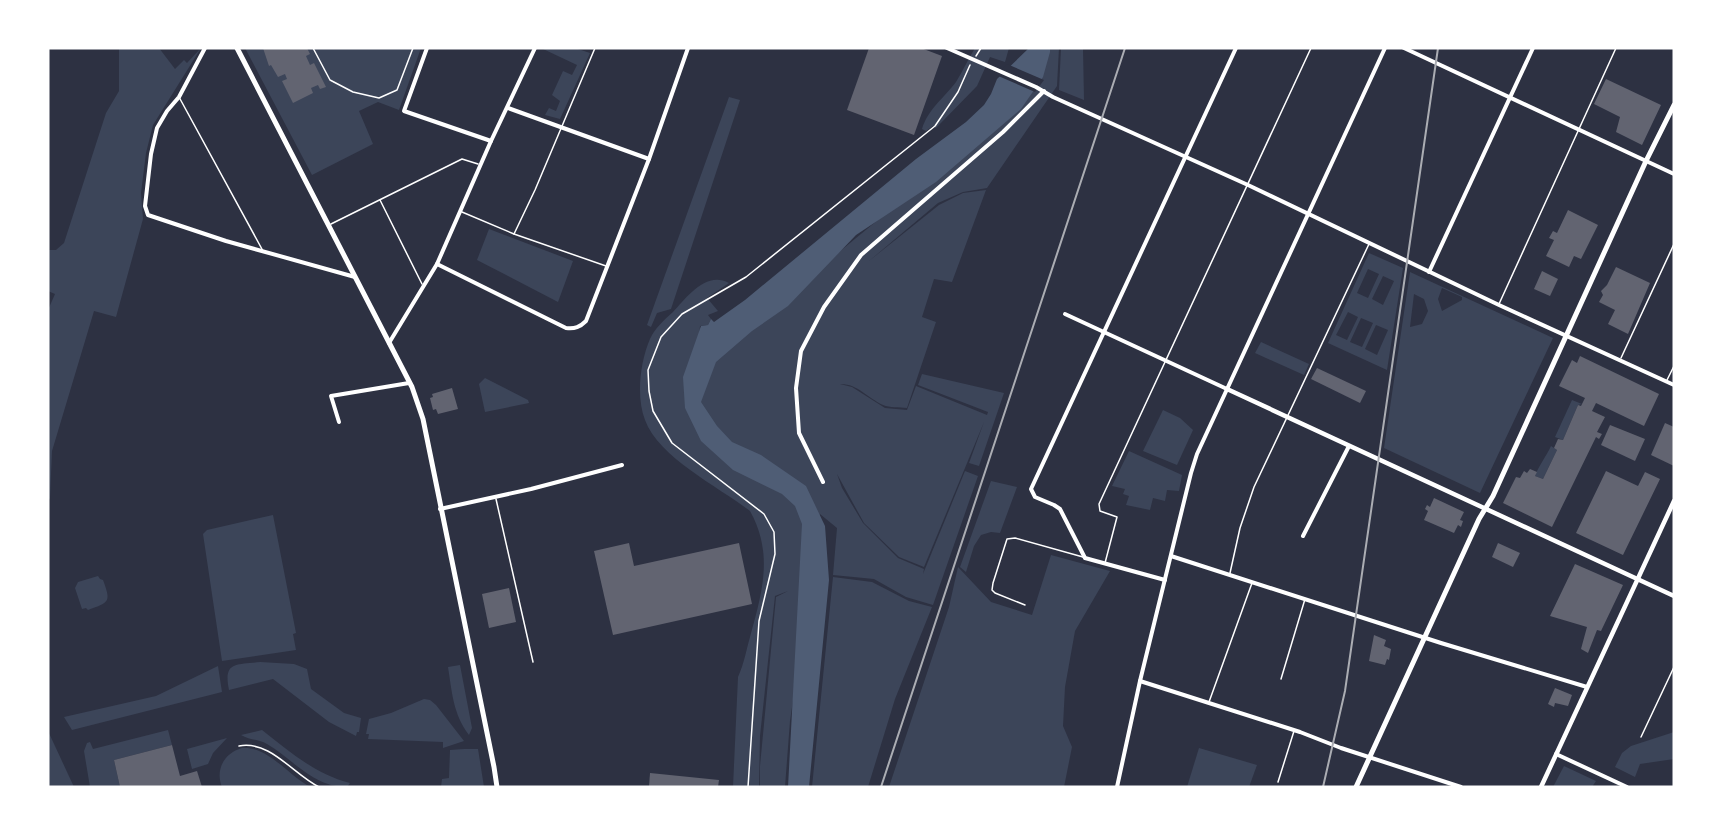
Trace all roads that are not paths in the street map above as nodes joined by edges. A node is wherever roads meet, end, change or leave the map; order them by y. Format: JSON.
{"nodes":[{"id":1,"x":206,"y":48,"type":"edge"},
{"id":2,"x":237,"y":48,"type":"edge"},
{"id":3,"x":427,"y":48,"type":"edge"},
{"id":4,"x":535,"y":48,"type":"edge"},
{"id":5,"x":595,"y":48,"type":"edge"},
{"id":6,"x":687,"y":48,"type":"edge"},
{"id":7,"x":947,"y":48,"type":"edge"},
{"id":8,"x":1236,"y":48,"type":"edge"},
{"id":9,"x":1311,"y":48,"type":"edge"},
{"id":10,"x":1385,"y":48,"type":"edge"},
{"id":11,"x":1404,"y":48,"type":"edge"},
{"id":12,"x":1533,"y":48,"type":"edge"},
{"id":13,"x":1616,"y":48,"type":"edge"},
{"id":14,"x":1044,"y":91,"type":"junction"},
{"id":15,"x":179,"y":97,"type":"junction"},
{"id":16,"x":1510,"y":98,"type":"junction"},
{"id":17,"x":1674,"y":105,"type":"edge"},
{"id":18,"x":508,"y":108,"type":"junction"},
{"id":19,"x":561,"y":128,"type":"junction"},
{"id":20,"x":1578,"y":130,"type":"junction"},
{"id":21,"x":491,"y":141,"type":"junction"},
{"id":22,"x":1185,"y":158,"type":"junction"},
{"id":23,"x":649,"y":159,"type":"junction"},
{"id":24,"x":1646,"y":161,"type":"junction"},
{"id":25,"x":482,"y":165,"type":"junction"},
{"id":26,"x":1674,"y":174,"type":"edge"},
{"id":27,"x":1248,"y":185,"type":"junction"},
{"id":28,"x":380,"y":200,"type":"junction"},
{"id":29,"x":461,"y":212,"type":"junction"},
{"id":30,"x":1307,"y":214,"type":"junction"},
{"id":31,"x":329,"y":225,"type":"junction"},
{"id":32,"x":514,"y":234,"type":"junction"},
{"id":33,"x":1369,"y":244,"type":"junction"},
{"id":34,"x":1674,"y":244,"type":"edge"},
{"id":35,"x":263,"y":251,"type":"junction"},
{"id":36,"x":437,"y":264,"type":"junction"},
{"id":37,"x":607,"y":266,"type":"junction"},
{"id":38,"x":1429,"y":272,"type":"junction"},
{"id":39,"x":356,"y":278,"type":"junction"},
{"id":40,"x":424,"y":288,"type":"junction"},
{"id":41,"x":1499,"y":305,"type":"junction"},
{"id":42,"x":1065,"y":314,"type":"dead end"},
{"id":43,"x":1104,"y":332,"type":"junction"},
{"id":44,"x":1566,"y":336,"type":"junction"},
{"id":45,"x":389,"y":344,"type":"junction"},
{"id":46,"x":1620,"y":359,"type":"junction"},
{"id":47,"x":1166,"y":360,"type":"junction"},
{"id":48,"x":1674,"y":366,"type":"edge"},
{"id":49,"x":1667,"y":381,"type":"junction"},
{"id":50,"x":410,"y":383,"type":"junction"},
{"id":51,"x":1674,"y":385,"type":"edge"},
{"id":52,"x":1227,"y":389,"type":"junction"},
{"id":53,"x":1288,"y":417,"type":"junction"},
{"id":54,"x":339,"y":423,"type":"dead end"},
{"id":55,"x":1349,"y":446,"type":"junction"},
{"id":56,"x":622,"y":465,"type":"dead end"},
{"id":57,"x":823,"y":482,"type":"dead end"},
{"id":58,"x":496,"y":497,"type":"junction"},
{"id":59,"x":1674,"y":501,"type":"edge"},
{"id":60,"x":440,"y":508,"type":"junction"},
{"id":61,"x":1485,"y":509,"type":"junction"},
{"id":62,"x":1303,"y":536,"type":"dead end"},
{"id":63,"x":1172,"y":556,"type":"junction"},
{"id":64,"x":1084,"y":557,"type":"junction"},
{"id":65,"x":1105,"y":564,"type":"junction"},
{"id":66,"x":1229,"y":574,"type":"junction"},
{"id":67,"x":1165,"y":580,"type":"junction"},
{"id":68,"x":1637,"y":580,"type":"junction"},
{"id":69,"x":1252,"y":582,"type":"junction"},
{"id":70,"x":1674,"y":596,"type":"edge"},
{"id":71,"x":1305,"y":599,"type":"junction"},
{"id":72,"x":1025,"y":605,"type":"dead end"},
{"id":73,"x":1425,"y":638,"type":"junction"},
{"id":74,"x":532,"y":662,"type":"dead end"},
{"id":75,"x":1674,"y":667,"type":"edge"},
{"id":76,"x":1281,"y":679,"type":"dead end"},
{"id":77,"x":1140,"y":681,"type":"junction"},
{"id":78,"x":1587,"y":687,"type":"junction"},
{"id":79,"x":1209,"y":703,"type":"junction"},
{"id":80,"x":1294,"y":730,"type":"junction"},
{"id":81,"x":1641,"y":737,"type":"dead end"},
{"id":82,"x":239,"y":746,"type":"dead end"},
{"id":83,"x":1556,"y":754,"type":"junction"},
{"id":84,"x":1369,"y":757,"type":"junction"},
{"id":85,"x":494,"y":767,"type":"junction"},
{"id":86,"x":1278,"y":782,"type":"dead end"},
{"id":87,"x":319,"y":787,"type":"edge"},
{"id":88,"x":497,"y":787,"type":"edge"},
{"id":89,"x":502,"y":787,"type":"edge"},
{"id":90,"x":1117,"y":787,"type":"edge"},
{"id":91,"x":1356,"y":787,"type":"edge"},
{"id":92,"x":1461,"y":787,"type":"edge"},
{"id":93,"x":1541,"y":787,"type":"edge"},
{"id":94,"x":1627,"y":787,"type":"edge"}],
"edges":[{"from":1,"to":15,"type":"street"},
{"from":2,"to":31,"type":"main road"},
{"from":3,"to":21,"type":"street"},
{"from":4,"to":18,"type":"street"},
{"from":5,"to":19,"type":"lane"},
{"from":6,"to":23,"type":"street"},
{"from":7,"to":14,"type":"street"},
{"from":8,"to":22,"type":"street"},
{"from":9,"to":27,"type":"lane"},
{"from":10,"to":30,"type":"street"},
{"from":11,"to":16,"type":"street"},
{"from":12,"to":16,"type":"street"},
{"from":13,"to":20,"type":"lane"},
{"from":14,"to":22,"type":"street"},
{"from":14,"to":57,"type":"street"},
{"from":15,"to":35,"type":"lane"},
{"from":15,"to":35,"type":"street"},
{"from":16,"to":20,"type":"street"},
{"from":16,"to":38,"type":"street"},
{"from":17,"to":24,"type":"main road"},
{"from":18,"to":19,"type":"street"},
{"from":18,"to":21,"type":"street"},
{"from":19,"to":23,"type":"street"},
{"from":19,"to":32,"type":"lane"},
{"from":20,"to":24,"type":"street"},
{"from":20,"to":41,"type":"lane"},
{"from":21,"to":25,"type":"street"},
{"from":22,"to":27,"type":"street"},
{"from":22,"to":43,"type":"street"},
{"from":23,"to":37,"type":"street"},
{"from":24,"to":26,"type":"street"},
{"from":24,"to":44,"type":"main road"},
{"from":25,"to":28,"type":"lane"},
{"from":25,"to":29,"type":"street"},
{"from":27,"to":30,"type":"street"},
{"from":27,"to":47,"type":"lane"},
{"from":28,"to":31,"type":"lane"},
{"from":28,"to":40,"type":"lane"},
{"from":29,"to":32,"type":"lane"},
{"from":29,"to":36,"type":"street"},
{"from":30,"to":33,"type":"street"},
{"from":30,"to":52,"type":"street"},
{"from":31,"to":39,"type":"main road"},
{"from":32,"to":37,"type":"lane"},
{"from":33,"to":38,"type":"street"},
{"from":33,"to":53,"type":"lane"},
{"from":34,"to":46,"type":"lane"},
{"from":35,"to":39,"type":"street"},
{"from":36,"to":37,"type":"street"},
{"from":36,"to":40,"type":"street"},
{"from":38,"to":41,"type":"street"},
{"from":39,"to":45,"type":"main road"},
{"from":40,"to":45,"type":"street"},
{"from":41,"to":44,"type":"street"},
{"from":42,"to":43,"type":"street"},
{"from":43,"to":47,"type":"street"},
{"from":43,"to":64,"type":"street"},
{"from":44,"to":46,"type":"street"},
{"from":44,"to":61,"type":"main road"},
{"from":45,"to":50,"type":"main road"},
{"from":46,"to":49,"type":"street"},
{"from":47,"to":52,"type":"street"},
{"from":47,"to":65,"type":"lane"},
{"from":48,"to":49,"type":"lane"},
{"from":49,"to":51,"type":"street"},
{"from":50,"to":54,"type":"street"},
{"from":50,"to":60,"type":"main road"},
{"from":52,"to":53,"type":"street"},
{"from":52,"to":63,"type":"street"},
{"from":53,"to":55,"type":"street"},
{"from":53,"to":66,"type":"lane"},
{"from":55,"to":61,"type":"street"},
{"from":55,"to":62,"type":"street"},
{"from":56,"to":58,"type":"street"},
{"from":58,"to":60,"type":"street"},
{"from":58,"to":74,"type":"lane"},
{"from":59,"to":68,"type":"street"},
{"from":60,"to":85,"type":"main road"},
{"from":61,"to":68,"type":"street"},
{"from":61,"to":73,"type":"main road"},
{"from":63,"to":66,"type":"street"},
{"from":63,"to":67,"type":"street"},
{"from":64,"to":65,"type":"street"},
{"from":64,"to":72,"type":"lane"},
{"from":65,"to":67,"type":"street"},
{"from":66,"to":69,"type":"street"},
{"from":67,"to":77,"type":"street"},
{"from":68,"to":70,"type":"street"},
{"from":68,"to":78,"type":"street"},
{"from":69,"to":71,"type":"street"},
{"from":69,"to":79,"type":"lane"},
{"from":71,"to":73,"type":"street"},
{"from":71,"to":76,"type":"lane"},
{"from":73,"to":78,"type":"street"},
{"from":73,"to":84,"type":"main road"},
{"from":75,"to":81,"type":"lane"},
{"from":77,"to":79,"type":"street"},
{"from":77,"to":90,"type":"street"},
{"from":78,"to":83,"type":"street"},
{"from":79,"to":80,"type":"street"},
{"from":80,"to":84,"type":"street"},
{"from":80,"to":86,"type":"lane"},
{"from":82,"to":87,"type":"lane"},
{"from":83,"to":93,"type":"street"},
{"from":83,"to":94,"type":"street"},
{"from":84,"to":91,"type":"main road"},
{"from":84,"to":92,"type":"street"},
{"from":85,"to":88,"type":"main road"},
{"from":85,"to":89,"type":"main road"}]}
